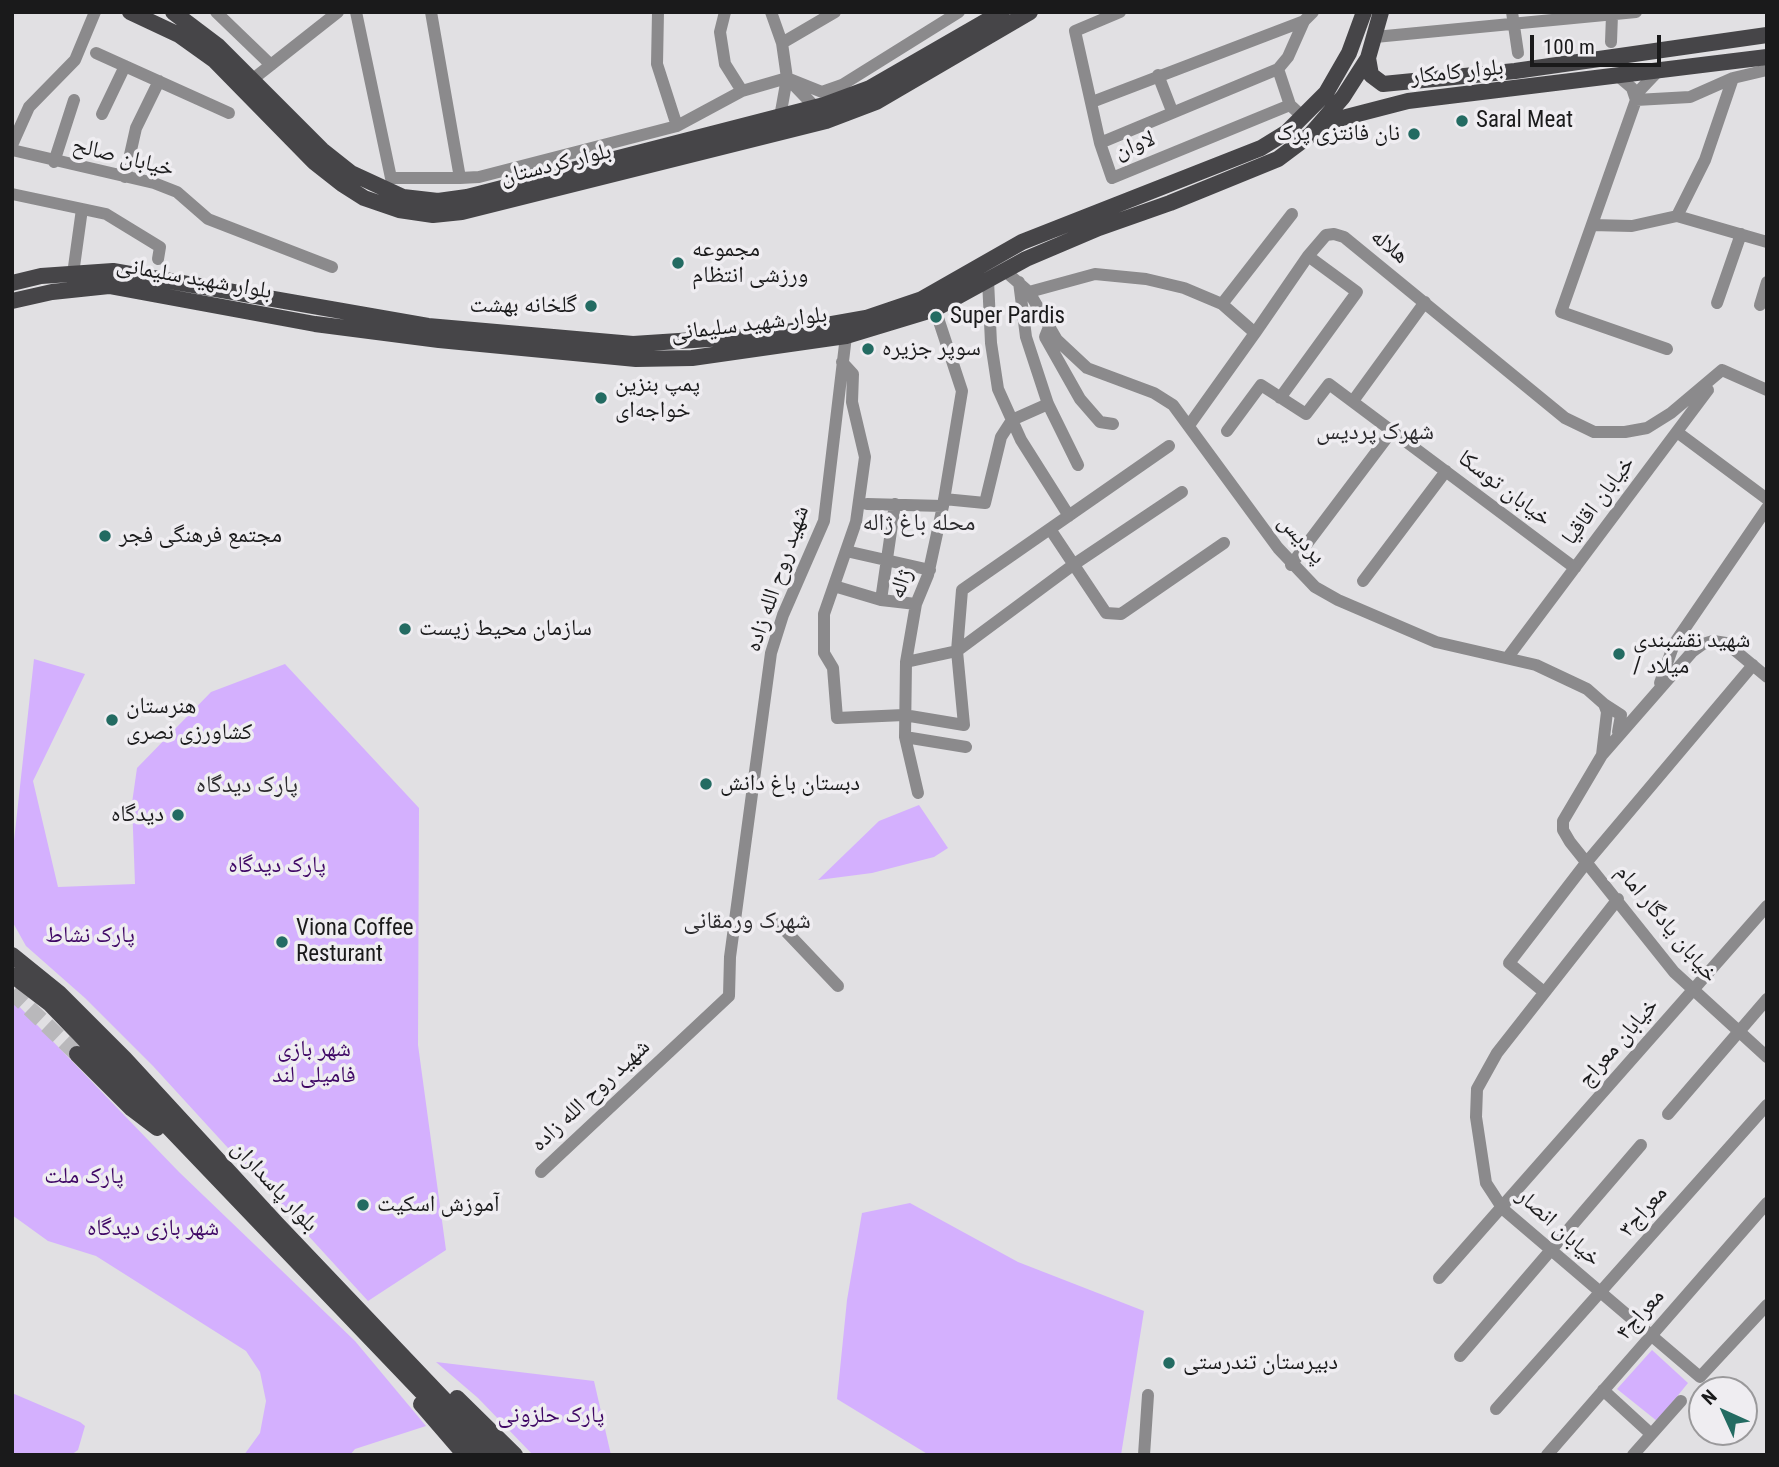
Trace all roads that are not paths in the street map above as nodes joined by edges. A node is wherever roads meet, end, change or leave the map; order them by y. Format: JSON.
{"nodes":[{"id":1,"x":95,"y":12,"type":"edge"},
{"id":2,"x":130,"y":12,"type":"edge"},
{"id":3,"x":173,"y":12,"type":"edge"},
{"id":4,"x":216,"y":12,"type":"edge"},
{"id":5,"x":338,"y":12,"type":"edge"},
{"id":6,"x":356,"y":12,"type":"edge"},
{"id":7,"x":431,"y":12,"type":"edge"},
{"id":8,"x":725,"y":12,"type":"edge"},
{"id":9,"x":771,"y":12,"type":"edge"},
{"id":10,"x":835,"y":12,"type":"edge"},
{"id":11,"x":959,"y":12,"type":"edge"},
{"id":12,"x":1002,"y":12,"type":"edge"},
{"id":13,"x":1030,"y":12,"type":"edge"},
{"id":14,"x":1120,"y":12,"type":"edge"},
{"id":15,"x":1364,"y":12,"type":"edge"},
{"id":16,"x":1381,"y":12,"type":"edge"},
{"id":17,"x":1636,"y":12,"type":"edge"},
{"id":18,"x":654,"y":13,"type":"edge"},
{"id":19,"x":1612,"y":15,"type":"junction"},
{"id":20,"x":1309,"y":17,"type":"edge"},
{"id":21,"x":1512,"y":18,"type":"edge"},
{"id":22,"x":1767,"y":35,"type":"edge"},
{"id":23,"x":1375,"y":37,"type":"junction"},
{"id":24,"x":1612,"y":42,"type":"dead end"},
{"id":25,"x":782,"y":44,"type":"junction"},
{"id":26,"x":96,"y":53,"type":"dead end"},
{"id":27,"x":1518,"y":53,"type":"dead end"},
{"id":28,"x":1767,"y":57,"type":"edge"},
{"id":29,"x":1368,"y":58,"type":"junction"},
{"id":30,"x":271,"y":65,"type":"junction"},
{"id":31,"x":125,"y":66,"type":"junction"},
{"id":32,"x":1278,"y":69,"type":"junction"},
{"id":33,"x":1659,"y":70,"type":"junction"},
{"id":34,"x":1767,"y":70,"type":"edge"},
{"id":35,"x":1157,"y":75,"type":"junction"},
{"id":36,"x":1618,"y":76,"type":"junction"},
{"id":37,"x":787,"y":78,"type":"junction"},
{"id":38,"x":1733,"y":78,"type":"junction"},
{"id":39,"x":159,"y":81,"type":"junction"},
{"id":40,"x":247,"y":83,"type":"junction"},
{"id":41,"x":1382,"y":84,"type":"junction"},
{"id":42,"x":742,"y":91,"type":"junction"},
{"id":43,"x":74,"y":100,"type":"dead end"},
{"id":44,"x":1636,"y":100,"type":"junction"},
{"id":45,"x":1092,"y":102,"type":"junction"},
{"id":46,"x":1290,"y":105,"type":"junction"},
{"id":47,"x":1388,"y":105,"type":"junction"},
{"id":48,"x":815,"y":107,"type":"junction"},
{"id":49,"x":1172,"y":111,"type":"junction"},
{"id":50,"x":229,"y":113,"type":"dead end"},
{"id":51,"x":102,"y":114,"type":"dead end"},
{"id":52,"x":780,"y":117,"type":"junction"},
{"id":53,"x":1303,"y":117,"type":"junction"},
{"id":54,"x":1321,"y":124,"type":"junction"},
{"id":55,"x":677,"y":125,"type":"junction"},
{"id":56,"x":1100,"y":142,"type":"junction"},
{"id":57,"x":12,"y":145,"type":"edge"},
{"id":58,"x":12,"y":150,"type":"edge"},
{"id":59,"x":54,"y":162,"type":"junction"},
{"id":60,"x":125,"y":177,"type":"junction"},
{"id":61,"x":460,"y":178,"type":"junction"},
{"id":62,"x":1163,"y":185,"type":"junction"},
{"id":63,"x":1144,"y":193,"type":"junction"},
{"id":64,"x":12,"y":194,"type":"edge"},
{"id":65,"x":1170,"y":203,"type":"junction"},
{"id":66,"x":82,"y":209,"type":"junction"},
{"id":67,"x":1150,"y":209,"type":"junction"},
{"id":68,"x":1292,"y":214,"type":"dead end"},
{"id":69,"x":1677,"y":216,"type":"junction"},
{"id":70,"x":1592,"y":225,"type":"junction"},
{"id":71,"x":1741,"y":234,"type":"junction"},
{"id":72,"x":1767,"y":242,"type":"edge"},
{"id":73,"x":1308,"y":257,"type":"junction"},
{"id":74,"x":158,"y":259,"type":"dead end"},
{"id":75,"x":332,"y":267,"type":"dead end"},
{"id":76,"x":1005,"y":271,"type":"junction"},
{"id":77,"x":73,"y":274,"type":"junction"},
{"id":78,"x":988,"y":280,"type":"junction"},
{"id":79,"x":1019,"y":282,"type":"junction"},
{"id":80,"x":1767,"y":282,"type":"edge"},
{"id":81,"x":12,"y":284,"type":"edge"},
{"id":82,"x":1029,"y":292,"type":"junction"},
{"id":83,"x":198,"y":294,"type":"junction"},
{"id":84,"x":12,"y":301,"type":"edge"},
{"id":85,"x":1425,"y":302,"type":"junction"},
{"id":86,"x":1717,"y":303,"type":"dead end"},
{"id":87,"x":1222,"y":304,"type":"junction"},
{"id":88,"x":1760,"y":304,"type":"dead end"},
{"id":89,"x":935,"y":309,"type":"junction"},
{"id":90,"x":1049,"y":327,"type":"junction"},
{"id":91,"x":1255,"y":333,"type":"junction"},
{"id":92,"x":846,"y":336,"type":"junction"},
{"id":93,"x":493,"y":338,"type":"junction"},
{"id":94,"x":1667,"y":349,"type":"dead end"},
{"id":95,"x":842,"y":362,"type":"junction"},
{"id":96,"x":1723,"y":370,"type":"junction"},
{"id":97,"x":1767,"y":390,"type":"edge"},
{"id":98,"x":1280,"y":398,"type":"junction"},
{"id":99,"x":1353,"y":401,"type":"junction"},
{"id":100,"x":1048,"y":404,"type":"junction"},
{"id":101,"x":1012,"y":420,"type":"junction"},
{"id":102,"x":1190,"y":424,"type":"junction"},
{"id":103,"x":1113,"y":425,"type":"dead end"},
{"id":104,"x":1227,"y":431,"type":"dead end"},
{"id":105,"x":1392,"y":431,"type":"junction"},
{"id":106,"x":1676,"y":432,"type":"junction"},
{"id":107,"x":1169,"y":446,"type":"dead end"},
{"id":108,"x":1078,"y":466,"type":"dead end"},
{"id":109,"x":1446,"y":471,"type":"junction"},
{"id":110,"x":1182,"y":492,"type":"dead end"},
{"id":111,"x":1767,"y":499,"type":"edge"},
{"id":112,"x":901,"y":503,"type":"junction"},
{"id":113,"x":944,"y":503,"type":"junction"},
{"id":114,"x":867,"y":504,"type":"dead end"},
{"id":115,"x":1767,"y":508,"type":"edge"},
{"id":116,"x":1069,"y":516,"type":"junction"},
{"id":117,"x":1050,"y":529,"type":"junction"},
{"id":118,"x":1224,"y":543,"type":"dead end"},
{"id":119,"x":846,"y":551,"type":"junction"},
{"id":120,"x":887,"y":561,"type":"junction"},
{"id":121,"x":1073,"y":565,"type":"junction"},
{"id":122,"x":1291,"y":565,"type":"junction"},
{"id":123,"x":1575,"y":568,"type":"junction"},
{"id":124,"x":930,"y":570,"type":"junction"},
{"id":125,"x":1363,"y":581,"type":"dead end"},
{"id":126,"x":834,"y":586,"type":"junction"},
{"id":127,"x":881,"y":600,"type":"junction"},
{"id":128,"x":916,"y":604,"type":"junction"},
{"id":129,"x":957,"y":651,"type":"junction"},
{"id":130,"x":1508,"y":657,"type":"junction"},
{"id":131,"x":906,"y":662,"type":"junction"},
{"id":132,"x":1754,"y":665,"type":"junction"},
{"id":133,"x":1767,"y":677,"type":"edge"},
{"id":134,"x":1658,"y":690,"type":"junction"},
{"id":135,"x":1604,"y":704,"type":"junction"},
{"id":136,"x":905,"y":715,"type":"junction"},
{"id":137,"x":905,"y":737,"type":"junction"},
{"id":138,"x":1614,"y":740,"type":"junction"},
{"id":139,"x":966,"y":747,"type":"dead end"},
{"id":140,"x":1602,"y":755,"type":"junction"},
{"id":141,"x":918,"y":793,"type":"dead end"},
{"id":142,"x":1586,"y":863,"type":"junction"},
{"id":143,"x":1618,"y":899,"type":"junction"},
{"id":144,"x":1767,"y":905,"type":"edge"},
{"id":145,"x":779,"y":924,"type":"dead end"},
{"id":146,"x":15,"y":956,"type":"edge"},
{"id":147,"x":12,"y":975,"type":"edge"},
{"id":148,"x":838,"y":986,"type":"dead end"},
{"id":149,"x":1692,"y":991,"type":"junction"},
{"id":150,"x":1544,"y":992,"type":"junction"},
{"id":151,"x":1767,"y":999,"type":"edge"},
{"id":152,"x":1739,"y":1032,"type":"junction"},
{"id":153,"x":77,"y":1054,"type":"tunnel mouth"},
{"id":154,"x":1767,"y":1057,"type":"edge"},
{"id":155,"x":1767,"y":1105,"type":"edge"},
{"id":156,"x":1668,"y":1114,"type":"dead end"},
{"id":157,"x":1641,"y":1145,"type":"dead end"},
{"id":158,"x":191,"y":1153,"type":"junction"},
{"id":159,"x":541,"y":1172,"type":"dead end"},
{"id":160,"x":1767,"y":1203,"type":"edge"},
{"id":161,"x":1503,"y":1209,"type":"junction"},
{"id":162,"x":1551,"y":1252,"type":"junction"},
{"id":163,"x":1439,"y":1278,"type":"dead end"},
{"id":164,"x":1600,"y":1294,"type":"junction"},
{"id":165,"x":1767,"y":1305,"type":"edge"},
{"id":166,"x":1650,"y":1336,"type":"junction"},
{"id":167,"x":380,"y":1339,"type":"junction"},
{"id":168,"x":1460,"y":1356,"type":"dead end"},
{"id":169,"x":1603,"y":1390,"type":"junction"},
{"id":170,"x":1148,"y":1395,"type":"dead end"},
{"id":171,"x":1681,"y":1401,"type":"dead end"},
{"id":172,"x":1496,"y":1409,"type":"dead end"},
{"id":173,"x":1651,"y":1434,"type":"junction"},
{"id":174,"x":465,"y":1455,"type":"edge"},
{"id":175,"x":482,"y":1455,"type":"edge"},
{"id":176,"x":497,"y":1455,"type":"edge"},
{"id":177,"x":516,"y":1455,"type":"edge"},
{"id":178,"x":1144,"y":1455,"type":"edge"},
{"id":179,"x":1546,"y":1455,"type":"edge"},
{"id":180,"x":1633,"y":1455,"type":"edge"}],
"edges":[{"from":1,"to":57,"type":"street"},
{"from":2,"to":40,"type":"main road","name":"بلوار کردستان"},
{"from":3,"to":40,"type":"main road","name":"بلوار کردستان"},
{"from":4,"to":30,"type":"street"},
{"from":5,"to":30,"type":"street"},
{"from":6,"to":61,"type":"street"},
{"from":7,"to":61,"type":"street"},
{"from":8,"to":42,"type":"street"},
{"from":9,"to":25,"type":"street"},
{"from":10,"to":25,"type":"street"},
{"from":11,"to":37,"type":"street"},
{"from":12,"to":48,"type":"main road","name":"بلوار کردستان"},
{"from":13,"to":40,"type":"main road","name":"بلوار کردستان"},
{"from":14,"to":45,"type":"street"},
{"from":15,"to":53,"type":"main road","name":"بلوار شهید سلیمانی"},
{"from":16,"to":23,"type":"main road","name":"بلوار شهید سلیمانی"},
{"from":17,"to":19,"type":"street"},
{"from":18,"to":55,"type":"street"},
{"from":19,"to":21,"type":"street"},
{"from":19,"to":24,"type":"street"},
{"from":20,"to":32,"type":"street"},
{"from":20,"to":35,"type":"street"},
{"from":21,"to":23,"type":"street"},
{"from":21,"to":27,"type":"street"},
{"from":22,"to":41,"type":"main road","name":"بلوار کامکار"},
{"from":23,"to":29,"type":"main road","name":"بلوار شهید سلیمانی"},
{"from":25,"to":37,"type":"street"},
{"from":26,"to":31,"type":"street"},
{"from":28,"to":33,"type":"main road","name":"بلوار کامکار"},
{"from":29,"to":41,"type":"main road","name":"بلوار کامکار"},
{"from":29,"to":54,"type":"main road","name":"بلوار شهید سلیمانی"},
{"from":30,"to":40,"type":"street"},
{"from":31,"to":39,"type":"street"},
{"from":31,"to":51,"type":"street"},
{"from":32,"to":46,"type":"street"},
{"from":32,"to":49,"type":"street","name":"لاوان"},
{"from":33,"to":36,"type":"main road","name":"بلوار کامکار"},
{"from":33,"to":44,"type":"street"},
{"from":34,"to":38,"type":"street"},
{"from":35,"to":45,"type":"street"},
{"from":35,"to":49,"type":"street"},
{"from":36,"to":44,"type":"street"},
{"from":36,"to":47,"type":"main road","name":"بلوار کامکار"},
{"from":37,"to":42,"type":"street"},
{"from":37,"to":48,"type":"street"},
{"from":37,"to":52,"type":"street"},
{"from":38,"to":44,"type":"street"},
{"from":38,"to":69,"type":"street"},
{"from":39,"to":50,"type":"street"},
{"from":39,"to":60,"type":"street"},
{"from":40,"to":52,"type":"main road","name":"بلوار کردستان"},
{"from":41,"to":47,"type":"main road"},
{"from":42,"to":55,"type":"street"},
{"from":43,"to":59,"type":"street"},
{"from":44,"to":70,"type":"street"},
{"from":45,"to":56,"type":"street"},
{"from":46,"to":53,"type":"street"},
{"from":46,"to":56,"type":"street","name":"لاوان"},
{"from":47,"to":54,"type":"main road","name":"بلوار کامکار"},
{"from":48,"to":52,"type":"main road","name":"بلوار کردستان"},
{"from":49,"to":56,"type":"street","name":"لاوان"},
{"from":53,"to":62,"type":"main road","name":"بلوار شهید سلیمانی"},
{"from":54,"to":65,"type":"main road","name":"بلوار شهید سلیمانی"},
{"from":55,"to":61,"type":"street"},
{"from":58,"to":59,"type":"street","name":"خیابان صالح"},
{"from":59,"to":60,"type":"street","name":"خیابان صالح"},
{"from":60,"to":75,"type":"street","name":"خیابان صالح"},
{"from":62,"to":63,"type":"main road","name":"بلوار شهید سلیمانی"},
{"from":62,"to":65,"type":"main road"},
{"from":63,"to":67,"type":"main road"},
{"from":63,"to":93,"type":"main road","name":"بلوار شهید سلیمانی"},
{"from":64,"to":66,"type":"street"},
{"from":65,"to":67,"type":"main road","name":"بلوار شهید سلیمانی"},
{"from":66,"to":74,"type":"street"},
{"from":66,"to":77,"type":"street"},
{"from":67,"to":76,"type":"main road","name":"بلوار شهید سلیمانی"},
{"from":68,"to":87,"type":"street"},
{"from":69,"to":70,"type":"street"},
{"from":69,"to":71,"type":"street"},
{"from":70,"to":94,"type":"street"},
{"from":71,"to":72,"type":"street"},
{"from":71,"to":86,"type":"street"},
{"from":73,"to":85,"type":"street","name":"هلاله"},
{"from":73,"to":91,"type":"street","name":"هلاله"},
{"from":73,"to":98,"type":"street"},
{"from":76,"to":78,"type":"main road","name":"بلوار شهید سلیمانی"},
{"from":76,"to":79,"type":"street","name":"پردیس"},
{"from":77,"to":81,"type":"main road","name":"بلوار شهید سلیمانی"},
{"from":77,"to":83,"type":"main road","name":"بلوار شهید سلیمانی"},
{"from":78,"to":89,"type":"main road","name":"بلوار شهید سلیمانی"},
{"from":78,"to":101,"type":"street"},
{"from":79,"to":82,"type":"street","name":"پردیس"},
{"from":79,"to":100,"type":"street"},
{"from":80,"to":88,"type":"street"},
{"from":82,"to":87,"type":"street"},
{"from":82,"to":90,"type":"street","name":"پردیس"},
{"from":83,"to":84,"type":"main road","name":"بلوار شهید سلیمانی"},
{"from":83,"to":93,"type":"main road","name":"بلوار شهید سلیمانی"},
{"from":85,"to":96,"type":"street","name":"هلاله"},
{"from":85,"to":99,"type":"street"},
{"from":87,"to":91,"type":"street"},
{"from":89,"to":92,"type":"main road","name":"بلوار شهید سلیمانی"},
{"from":89,"to":113,"type":"street","name":"ژاله"},
{"from":90,"to":102,"type":"street","name":"پردیس"},
{"from":90,"to":103,"type":"street"},
{"from":91,"to":102,"type":"street","name":"هلاله"},
{"from":92,"to":93,"type":"main road","name":"بلوار شهید سلیمانی"},
{"from":92,"to":95,"type":"street","name":"شهید روح الله زاده"},
{"from":95,"to":119,"type":"street"},
{"from":95,"to":159,"type":"street","name":"شهید روح الله زاده"},
{"from":96,"to":97,"type":"street"},
{"from":96,"to":106,"type":"street","name":"خیابان اقاقیا"},
{"from":98,"to":99,"type":"street","name":"خیابان توسکا"},
{"from":98,"to":104,"type":"street"},
{"from":99,"to":105,"type":"street","name":"خیابان توسکا"},
{"from":100,"to":101,"type":"street"},
{"from":100,"to":108,"type":"street"},
{"from":101,"to":113,"type":"street"},
{"from":101,"to":116,"type":"street"},
{"from":102,"to":122,"type":"street","name":"پردیس"},
{"from":105,"to":109,"type":"street","name":"خیابان توسکا"},
{"from":105,"to":122,"type":"street"},
{"from":106,"to":111,"type":"street"},
{"from":106,"to":123,"type":"street","name":"خیابان اقاقیا"},
{"from":107,"to":116,"type":"street"},
{"from":109,"to":123,"type":"street","name":"خیابان توسکا"},
{"from":109,"to":125,"type":"street"},
{"from":110,"to":121,"type":"street"},
{"from":112,"to":113,"type":"street"},
{"from":112,"to":114,"type":"street"},
{"from":112,"to":120,"type":"street"},
{"from":113,"to":124,"type":"street","name":"ژاله"},
{"from":115,"to":134,"type":"street"},
{"from":116,"to":117,"type":"street"},
{"from":117,"to":121,"type":"street"},
{"from":117,"to":129,"type":"street"},
{"from":118,"to":121,"type":"street"},
{"from":119,"to":120,"type":"street"},
{"from":119,"to":126,"type":"street"},
{"from":120,"to":124,"type":"street"},
{"from":120,"to":127,"type":"street"},
{"from":121,"to":129,"type":"street"},
{"from":122,"to":130,"type":"street","name":"پردیس"},
{"from":123,"to":130,"type":"street","name":"خیابان اقاقیا"},
{"from":124,"to":128,"type":"street","name":"ژاله"},
{"from":126,"to":127,"type":"street"},
{"from":126,"to":136,"type":"street"},
{"from":127,"to":128,"type":"street"},
{"from":128,"to":131,"type":"street","name":"ژاله"},
{"from":129,"to":131,"type":"street"},
{"from":129,"to":136,"type":"street"},
{"from":130,"to":135,"type":"street","name":"پردیس"},
{"from":131,"to":136,"type":"street","name":"ژاله"},
{"from":132,"to":133,"type":"street"},
{"from":132,"to":134,"type":"street"},
{"from":132,"to":142,"type":"street"},
{"from":134,"to":138,"type":"street"},
{"from":135,"to":138,"type":"street"},
{"from":135,"to":140,"type":"street"},
{"from":136,"to":137,"type":"street","name":"ژاله"},
{"from":137,"to":139,"type":"street"},
{"from":137,"to":141,"type":"street","name":"ژاله"},
{"from":138,"to":140,"type":"street"},
{"from":140,"to":142,"type":"street","name":"خیابان یادگار امام"},
{"from":142,"to":143,"type":"street","name":"خیابان یادگار امام"},
{"from":142,"to":150,"type":"street"},
{"from":143,"to":149,"type":"street","name":"خیابان یادگار امام"},
{"from":143,"to":150,"type":"street","name":"خیابان انصار"},
{"from":144,"to":149,"type":"street","name":"خیابان معراج"},
{"from":145,"to":148,"type":"street"},
{"from":146,"to":167,"type":"main road","name":"بلوار پاسداران"},
{"from":147,"to":158,"type":"main road","name":"بلوار پاسداران"},
{"from":149,"to":152,"type":"street","name":"خیابان یادگار امام"},
{"from":149,"to":161,"type":"street","name":"خیابان معراج"},
{"from":150,"to":161,"type":"street","name":"خیابان انصار"},
{"from":151,"to":152,"type":"street"},
{"from":152,"to":154,"type":"street","name":"خیابان یادگار امام"},
{"from":152,"to":156,"type":"street"},
{"from":153,"to":158,"type":"main road"},
{"from":155,"to":164,"type":"street","name":"معراج۳"},
{"from":157,"to":162,"type":"street"},
{"from":158,"to":167,"type":"main road","name":"بلوار پاسداران"},
{"from":160,"to":166,"type":"street","name":"معراج۴"},
{"from":161,"to":162,"type":"street","name":"خیابان انصار"},
{"from":161,"to":163,"type":"street","name":"خیابان معراج"},
{"from":162,"to":164,"type":"street","name":"خیابان انصار"},
{"from":162,"to":168,"type":"street"},
{"from":164,"to":166,"type":"street","name":"خیابان انصار"},
{"from":164,"to":172,"type":"street","name":"معراج۳"},
{"from":165,"to":166,"type":"street","name":"خیابان انصار"},
{"from":166,"to":169,"type":"street","name":"معراج۴"},
{"from":167,"to":174,"type":"main road"},
{"from":167,"to":175,"type":"main road","name":"بلوار پاسداران"},
{"from":167,"to":176,"type":"main road","name":"بلوار پاسداران"},
{"from":167,"to":177,"type":"main road"},
{"from":169,"to":173,"type":"street"},
{"from":169,"to":179,"type":"street","name":"معراج۴"},
{"from":170,"to":178,"type":"street"},
{"from":171,"to":173,"type":"street"},
{"from":173,"to":180,"type":"street"}]}
